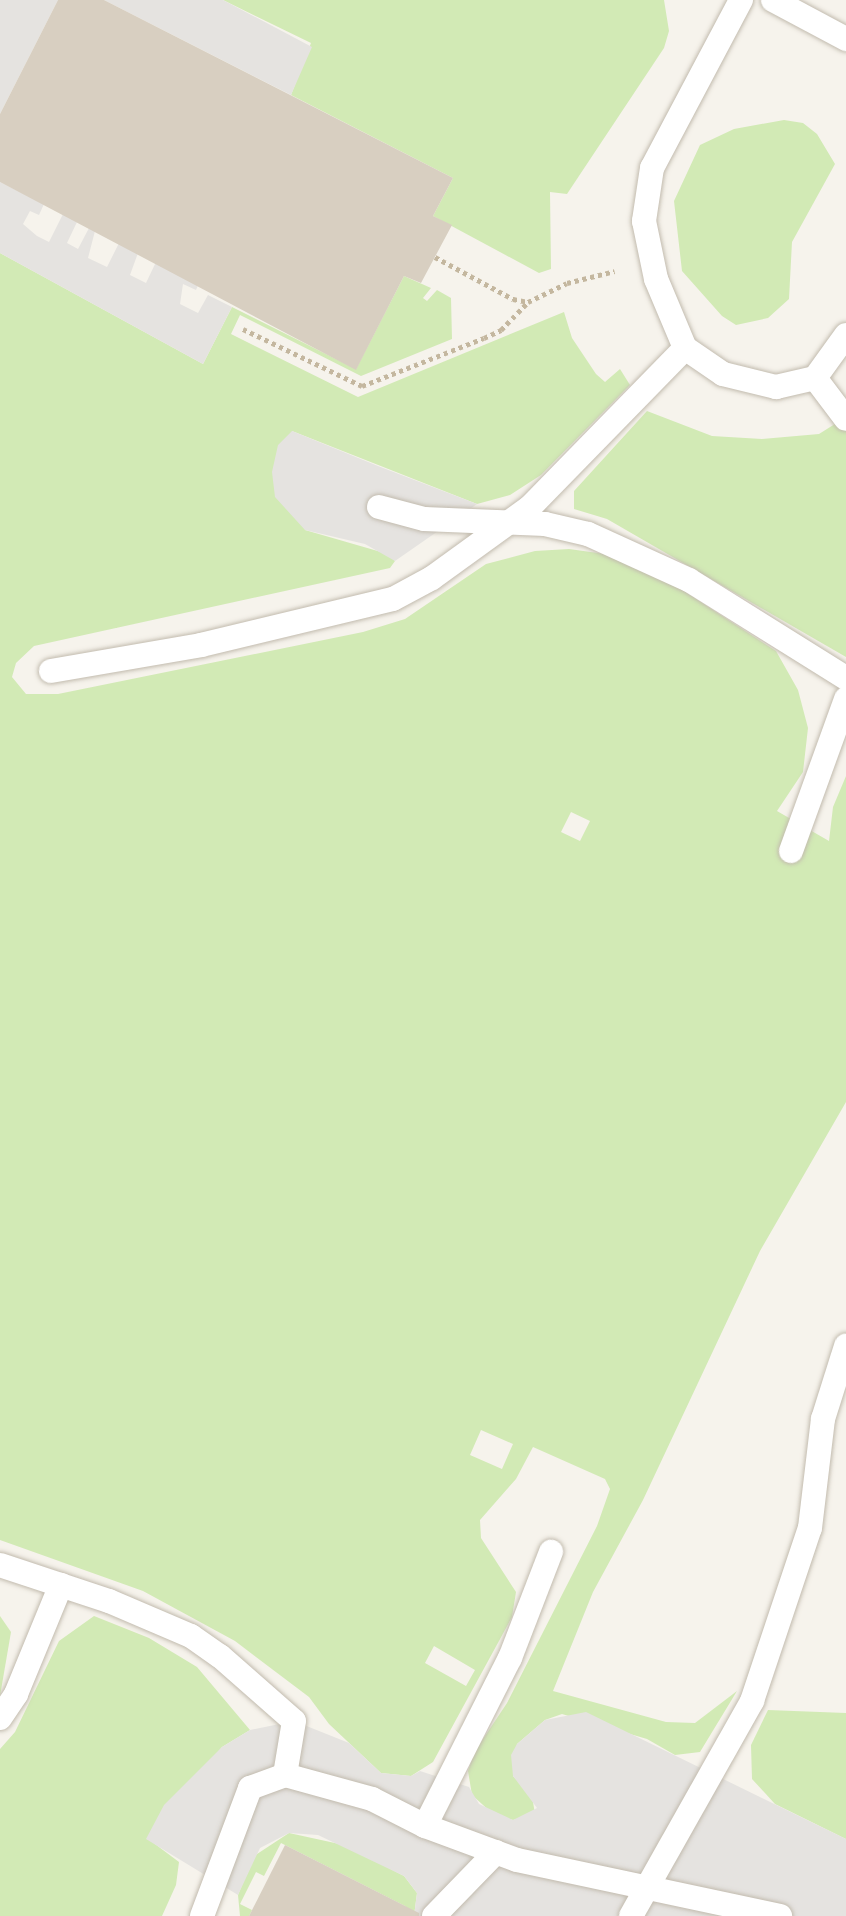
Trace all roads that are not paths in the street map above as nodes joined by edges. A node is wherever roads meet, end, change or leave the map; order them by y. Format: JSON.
{"nodes":[{"id":1,"x":741,"y":0,"type":"edge"},
{"id":2,"x":773,"y":0,"type":"edge"},
{"id":3,"x":846,"y":39,"type":"edge"},
{"id":4,"x":846,"y":335,"type":"edge"},
{"id":5,"x":685,"y":348,"type":"junction"},
{"id":6,"x":815,"y":378,"type":"junction"},
{"id":7,"x":846,"y":419,"type":"edge"},
{"id":8,"x":379,"y":507,"type":"dead end"},
{"id":9,"x":508,"y":524,"type":"junction"},
{"id":10,"x":51,"y":671,"type":"dead end"},
{"id":11,"x":846,"y":678,"type":"edge"},
{"id":12,"x":846,"y":699,"type":"edge"},
{"id":13,"x":791,"y":851,"type":"dead end"},
{"id":14,"x":846,"y":1346,"type":"edge"},
{"id":15,"x":551,"y":1552,"type":"dead end"},
{"id":16,"x":0,"y":1565,"type":"edge"},
{"id":17,"x":61,"y":1585,"type":"junction"},
{"id":18,"x":0,"y":1718,"type":"edge"},
{"id":19,"x":285,"y":1775,"type":"junction"},
{"id":20,"x":425,"y":1826,"type":"junction"},
{"id":21,"x":496,"y":1852,"type":"junction"},
{"id":22,"x":645,"y":1886,"type":"junction"},
{"id":23,"x":202,"y":1916,"type":"edge"},
{"id":24,"x":434,"y":1916,"type":"edge"},
{"id":25,"x":631,"y":1916,"type":"edge"},
{"id":26,"x":780,"y":1916,"type":"edge"}],
"edges":[{"from":1,"to":5,"type":"lane"},
{"from":2,"to":3,"type":"lane"},
{"from":4,"to":6,"type":"lane"},
{"from":5,"to":6,"type":"lane"},
{"from":5,"to":9,"type":"lane"},
{"from":6,"to":7,"type":"lane"},
{"from":8,"to":9,"type":"lane"},
{"from":9,"to":10,"type":"lane"},
{"from":9,"to":11,"type":"lane"},
{"from":12,"to":13,"type":"lane"},
{"from":14,"to":22,"type":"lane"},
{"from":15,"to":20,"type":"lane"},
{"from":16,"to":17,"type":"lane"},
{"from":17,"to":18,"type":"lane"},
{"from":17,"to":19,"type":"lane"},
{"from":19,"to":20,"type":"lane"},
{"from":19,"to":23,"type":"lane"},
{"from":20,"to":21,"type":"lane"},
{"from":21,"to":22,"type":"lane"},
{"from":21,"to":24,"type":"lane"},
{"from":22,"to":25,"type":"lane"},
{"from":22,"to":26,"type":"lane"}]}
